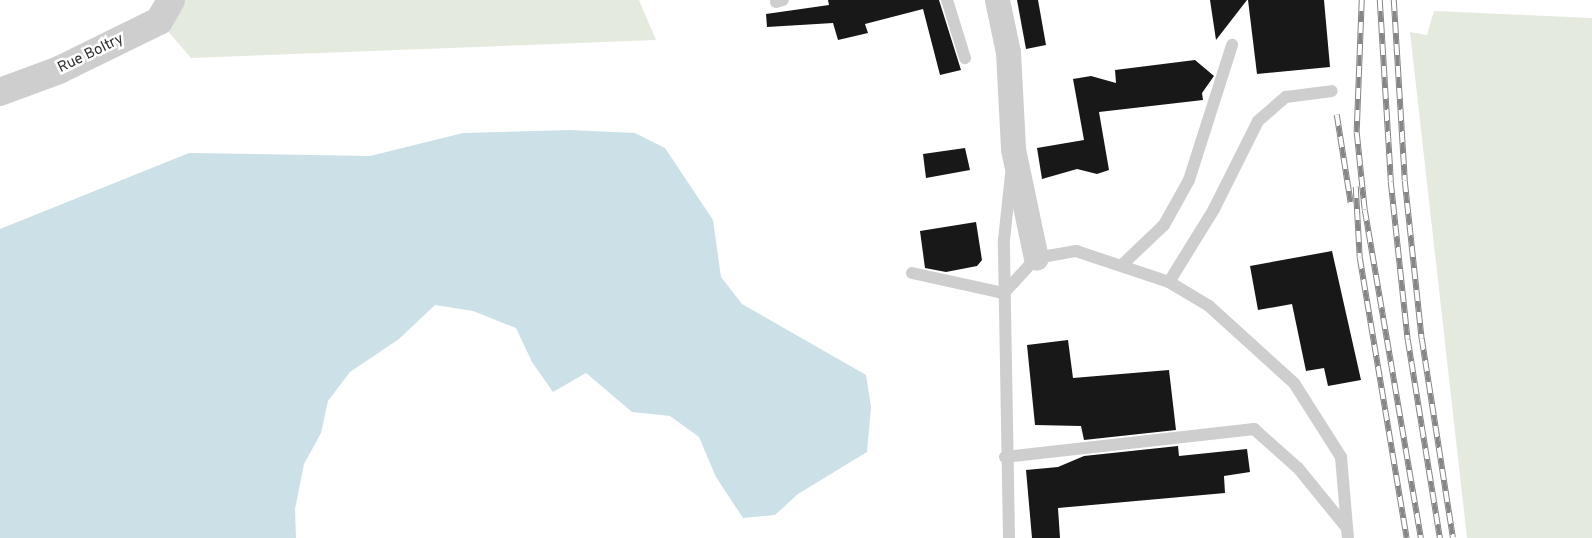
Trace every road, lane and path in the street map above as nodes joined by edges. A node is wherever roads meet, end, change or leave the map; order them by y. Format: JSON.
{"nodes":[{"id":1,"x":171,"y":0,"type":"edge"},
{"id":2,"x":947,"y":0,"type":"edge"},
{"id":3,"x":997,"y":0,"type":"edge"},
{"id":4,"x":1232,"y":44,"type":"dead end"},
{"id":5,"x":965,"y":58,"type":"dead end"},
{"id":6,"x":1332,"y":91,"type":"dead end"},
{"id":7,"x":0,"y":92,"type":"edge"},
{"id":8,"x":1013,"y":149,"type":"junction"},
{"id":9,"x":1036,"y":258,"type":"junction"},
{"id":10,"x":1123,"y":264,"type":"junction"},
{"id":11,"x":912,"y":273,"type":"dead end"},
{"id":12,"x":1169,"y":282,"type":"junction"},
{"id":13,"x":1004,"y":293,"type":"junction"},
{"id":14,"x":1005,"y":457,"type":"junction"},
{"id":15,"x":1347,"y":533,"type":"edge"},
{"id":16,"x":1009,"y":538,"type":"edge"}],
"edges":[{"from":1,"to":7,"type":"street","name":"Rue Boltry"},
{"from":2,"to":5,"type":"lane"},
{"from":3,"to":8,"type":"street"},
{"from":4,"to":10,"type":"lane"},
{"from":6,"to":12,"type":"lane"},
{"from":8,"to":9,"type":"street"},
{"from":8,"to":13,"type":"lane"},
{"from":9,"to":10,"type":"lane"},
{"from":9,"to":13,"type":"lane"},
{"from":10,"to":12,"type":"lane"},
{"from":11,"to":13,"type":"lane"},
{"from":12,"to":15,"type":"lane"},
{"from":13,"to":14,"type":"lane"},
{"from":14,"to":15,"type":"lane"},
{"from":14,"to":16,"type":"lane"}]}
